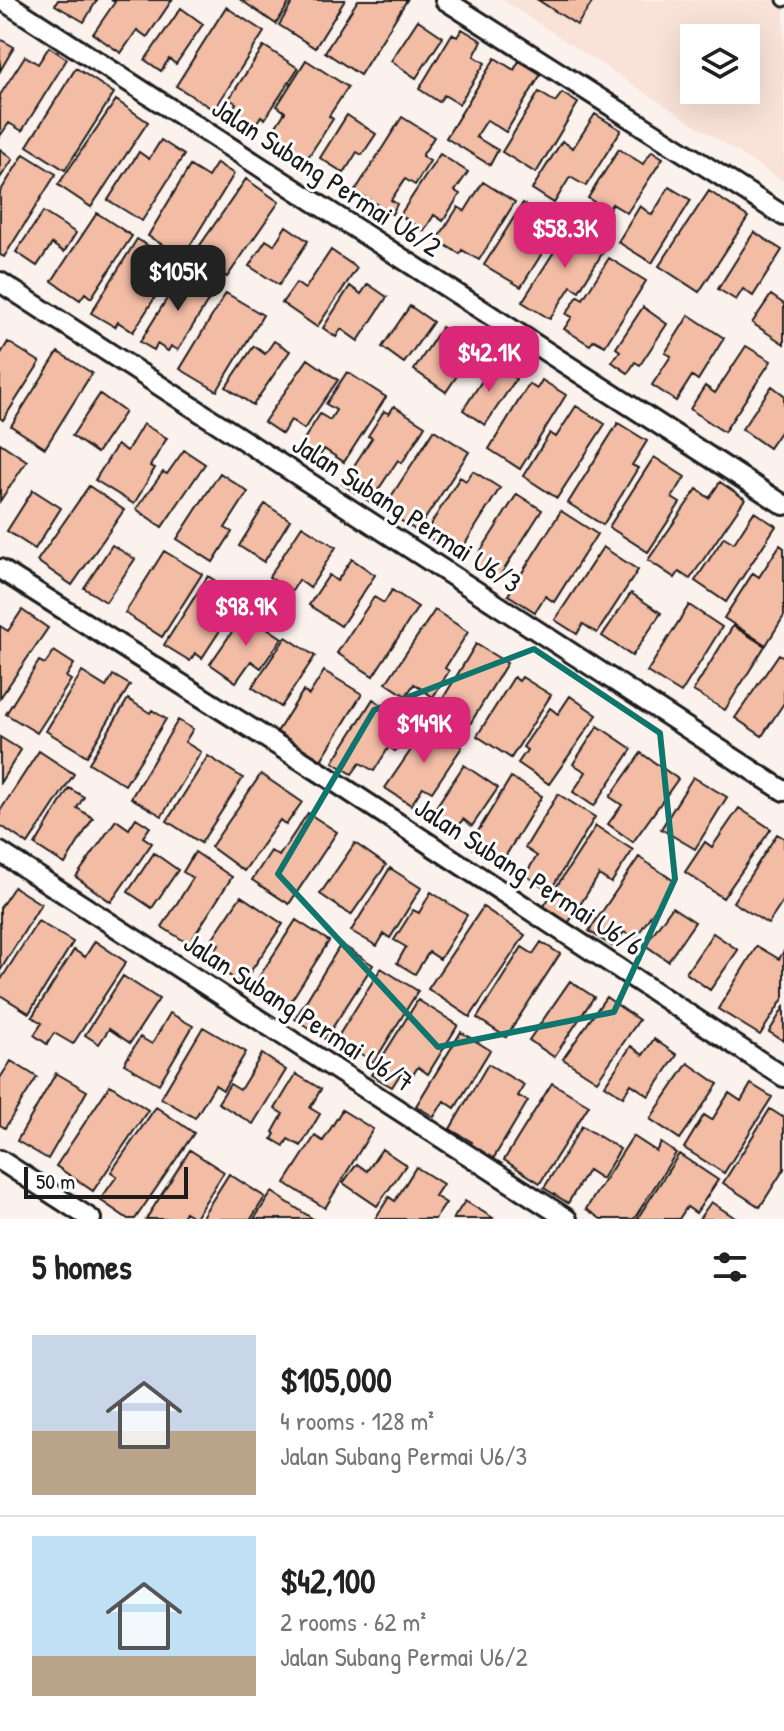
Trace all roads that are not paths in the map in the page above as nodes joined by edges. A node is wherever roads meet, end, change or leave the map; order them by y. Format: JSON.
{"nodes":[{"id":1,"x":2,"y":0,"type":"edge"},
{"id":2,"x":445,"y":0,"type":"edge"},
{"id":3,"x":784,"y":216,"type":"edge"},
{"id":4,"x":0,"y":282,"type":"edge"},
{"id":5,"x":784,"y":505,"type":"edge"},
{"id":6,"x":0,"y":569,"type":"edge"},
{"id":7,"x":784,"y":791,"type":"edge"},
{"id":8,"x":0,"y":852,"type":"edge"},
{"id":9,"x":784,"y":1077,"type":"edge"},
{"id":10,"x":0,"y":1160,"type":"edge"},
{"id":11,"x":91,"y":1219,"type":"edge"},
{"id":12,"x":567,"y":1219,"type":"edge"}],
"edges":[{"from":1,"to":5,"type":"street","name":"Jalan Subang Permai U6/2"},
{"from":2,"to":3,"type":"street"},
{"from":4,"to":7,"type":"street","name":"Jalan Subang Permai U6/3"},
{"from":6,"to":9,"type":"street","name":"Jalan Subang Permai U6/6"},
{"from":8,"to":12,"type":"street","name":"Jalan Subang Permai U6/7"},
{"from":10,"to":11,"type":"street"}]}
